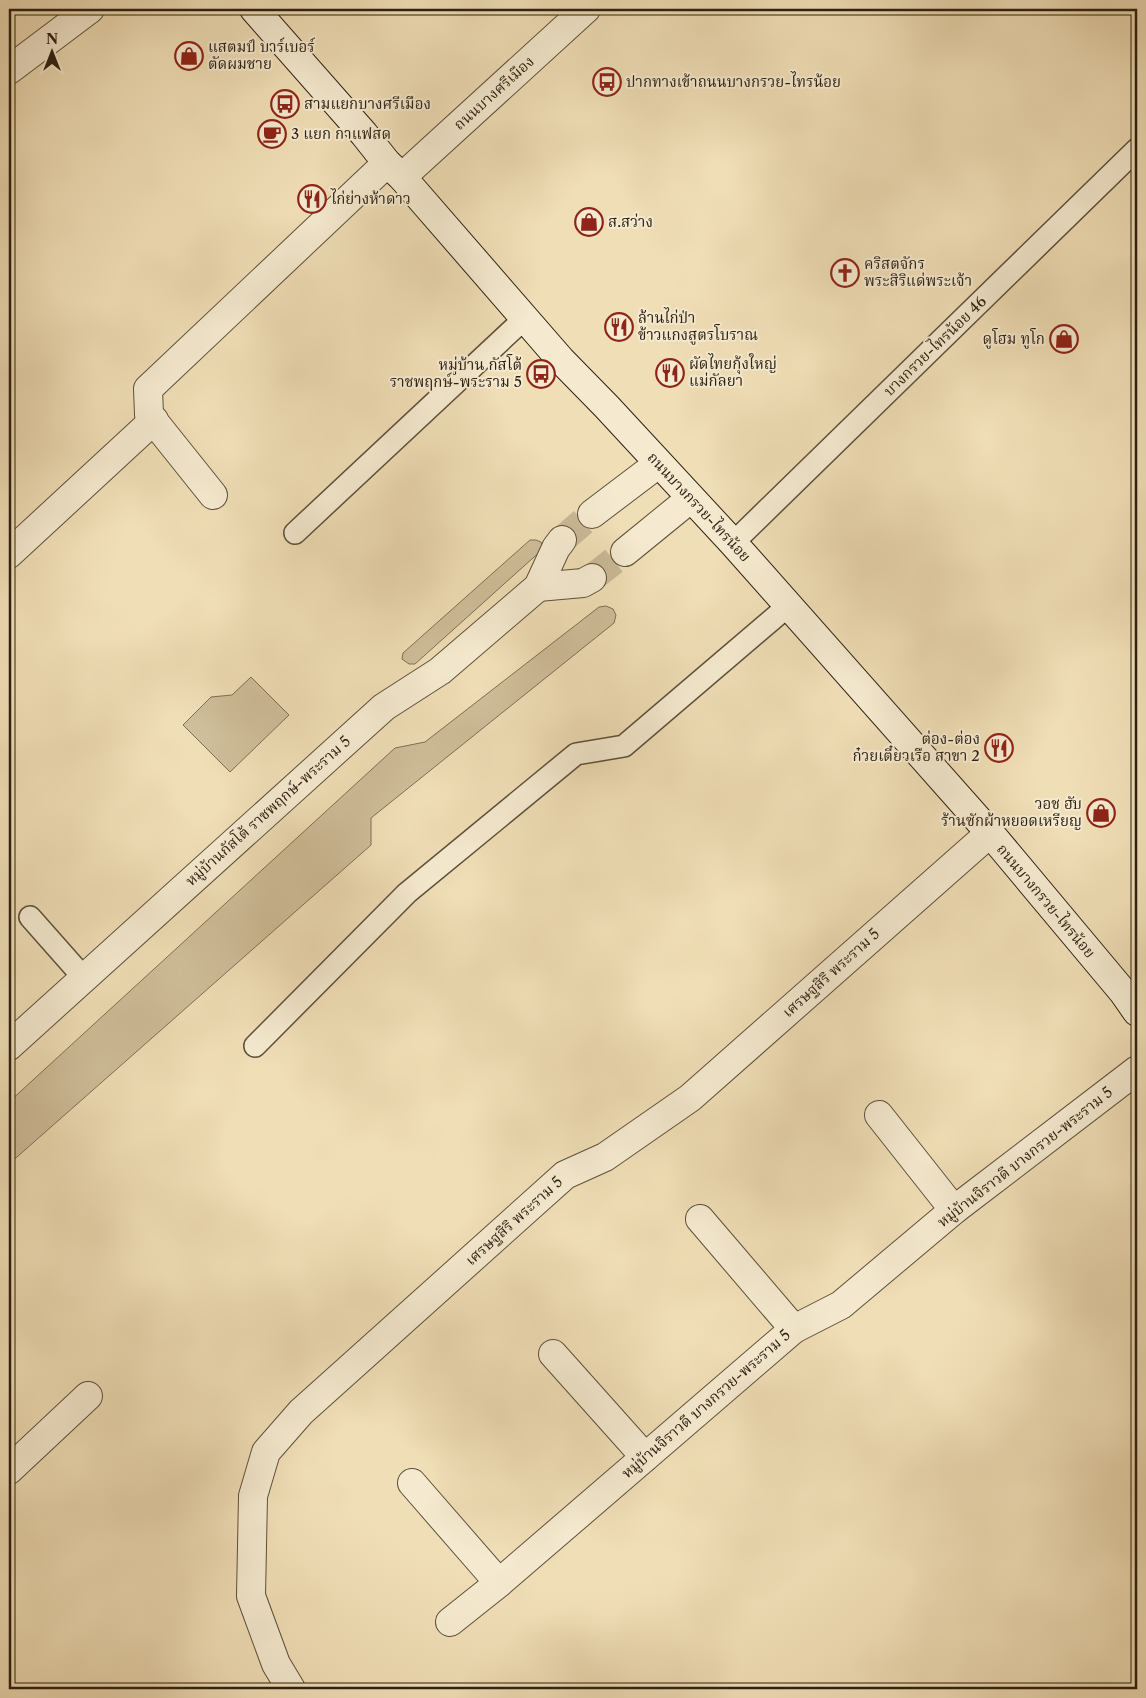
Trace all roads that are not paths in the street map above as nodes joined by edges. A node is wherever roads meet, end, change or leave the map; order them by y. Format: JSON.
{"nodes":[{"id":1,"x":90,"y":9,"type":"edge"},
{"id":2,"x":254,"y":9,"type":"edge"},
{"id":3,"x":586,"y":9,"type":"edge"},
{"id":4,"x":9,"y":70,"type":"edge"},
{"id":5,"x":1137,"y":149,"type":"edge"},
{"id":6,"x":394,"y":170,"type":"junction"},
{"id":7,"x":525,"y":318,"type":"junction"},
{"id":8,"x":154,"y":420,"type":"junction"},
{"id":9,"x":658,"y":464,"type":"junction"},
{"id":10,"x":213,"y":495,"type":"dead end"},
{"id":11,"x":690,"y":499,"type":"junction"},
{"id":12,"x":592,"y":514,"type":"tunnel mouth"},
{"id":13,"x":295,"y":533,"type":"dead end"},
{"id":14,"x":562,"y":540,"type":"tunnel mouth"},
{"id":15,"x":733,"y":543,"type":"junction"},
{"id":16,"x":625,"y":552,"type":"tunnel mouth"},
{"id":17,"x":9,"y":554,"type":"edge"},
{"id":18,"x":592,"y":578,"type":"tunnel mouth"},
{"id":19,"x":538,"y":587,"type":"junction"},
{"id":20,"x":788,"y":606,"type":"junction"},
{"id":21,"x":990,"y":832,"type":"junction"},
{"id":22,"x":30,"y":917,"type":"dead end"},
{"id":23,"x":83,"y":977,"type":"junction"},
{"id":24,"x":1132,"y":995,"type":"edge"},
{"id":25,"x":9,"y":1046,"type":"edge"},
{"id":26,"x":255,"y":1046,"type":"dead end"},
{"id":27,"x":1137,"y":1070,"type":"edge"},
{"id":28,"x":879,"y":1115,"type":"dead end"},
{"id":29,"x":954,"y":1210,"type":"junction"},
{"id":30,"x":700,"y":1219,"type":"dead end"},
{"id":31,"x":794,"y":1329,"type":"junction"},
{"id":32,"x":553,"y":1354,"type":"dead end"},
{"id":33,"x":88,"y":1396,"type":"dead end"},
{"id":34,"x":645,"y":1457,"type":"junction"},
{"id":35,"x":9,"y":1470,"type":"edge"},
{"id":36,"x":412,"y":1483,"type":"dead end"},
{"id":37,"x":499,"y":1583,"type":"junction"},
{"id":38,"x":450,"y":1622,"type":"dead end"},
{"id":39,"x":291,"y":1689,"type":"edge"}],
"edges":[{"from":1,"to":4,"type":"street"},
{"from":2,"to":6,"type":"street","name":"ถนนบางกรวย-ไทรน้อย"},
{"from":3,"to":6,"type":"street","name":"ถนนบางศรีเมือง"},
{"from":5,"to":15,"type":"lane","name":"บางกรวย-ไทรน้อย 46"},
{"from":6,"to":7,"type":"street","name":"ถนนบางกรวย-ไทรน้อย"},
{"from":6,"to":8,"type":"street","name":"ถนนบางศรีเมือง"},
{"from":7,"to":9,"type":"street","name":"ถนนบางกรวย-ไทรน้อย"},
{"from":7,"to":13,"type":"lane"},
{"from":8,"to":10,"type":"street"},
{"from":8,"to":17,"type":"street"},
{"from":9,"to":11,"type":"street","name":"ถนนบางกรวย-ไทรน้อย"},
{"from":9,"to":12,"type":"street"},
{"from":11,"to":15,"type":"street","name":"ถนนบางกรวย-ไทรน้อย"},
{"from":11,"to":16,"type":"street"},
{"from":14,"to":19,"type":"street","name":"หมู่บ้านกัสโต้ ราชพฤกษ์-พระราม 5"},
{"from":15,"to":20,"type":"street","name":"ถนนบางกรวย-ไทรน้อย"},
{"from":18,"to":19,"type":"street"},
{"from":19,"to":23,"type":"street","name":"หมู่บ้านกัสโต้ ราชพฤกษ์-พระราม 5"},
{"from":20,"to":21,"type":"street","name":"ถนนบางกรวย-ไทรน้อย"},
{"from":20,"to":26,"type":"lane"},
{"from":21,"to":24,"type":"street","name":"ถนนบางกรวย-ไทรน้อย"},
{"from":21,"to":39,"type":"street","name":"เศรษฐสิริ พระราม 5"},
{"from":22,"to":23,"type":"lane"},
{"from":23,"to":25,"type":"street","name":"หมู่บ้านกัสโต้ ราชพฤกษ์-พระราม 5"},
{"from":27,"to":29,"type":"street","name":"หมู่บ้านจิราวดี บางกรวย-พระราม 5"},
{"from":28,"to":29,"type":"street"},
{"from":29,"to":31,"type":"street","name":"หมู่บ้านจิราวดี บางกรวย-พระราม 5"},
{"from":30,"to":31,"type":"street"},
{"from":31,"to":34,"type":"street","name":"หมู่บ้านจิราวดี บางกรวย-พระราม 5"},
{"from":32,"to":34,"type":"street"},
{"from":33,"to":35,"type":"street"},
{"from":34,"to":37,"type":"street","name":"หมู่บ้านจิราวดี บางกรวย-พระราม 5"},
{"from":36,"to":37,"type":"street"},
{"from":37,"to":38,"type":"street","name":"หมู่บ้านจิราวดี บางกรวย-พระราม 5"}]}
